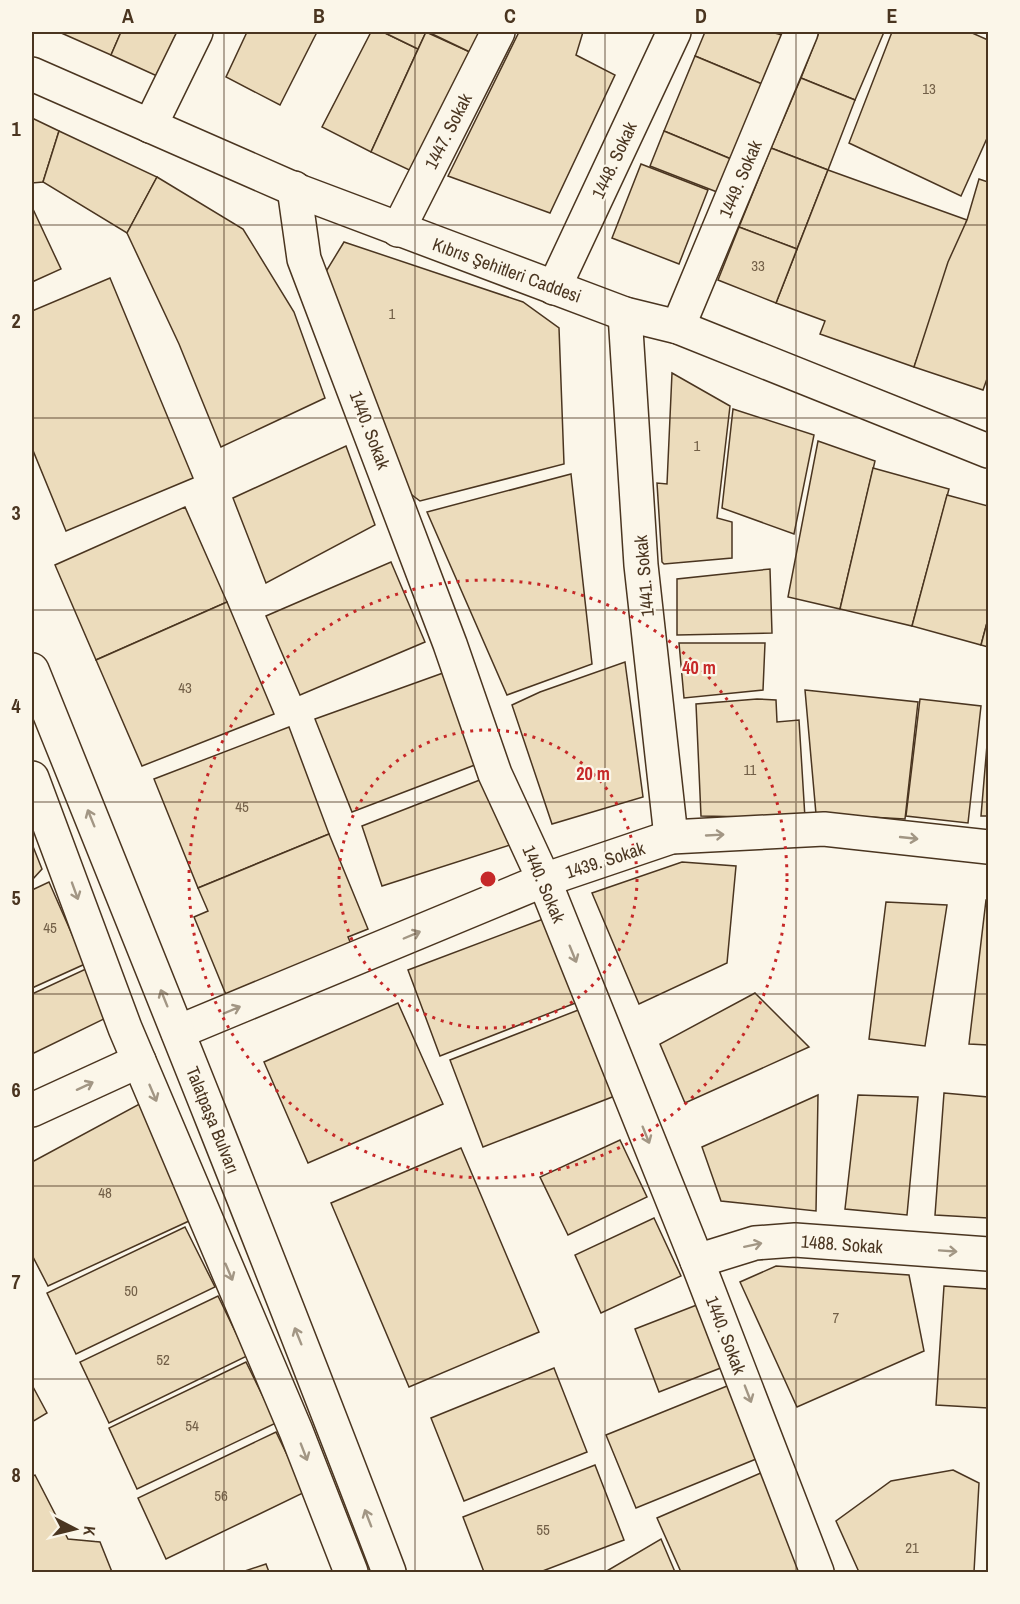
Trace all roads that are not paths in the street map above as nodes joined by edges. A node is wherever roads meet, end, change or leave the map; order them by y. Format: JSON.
{"nodes":[{"id":1,"x":196,"y":32,"type":"edge"},
{"id":2,"x":498,"y":32,"type":"edge"},
{"id":3,"x":674,"y":32,"type":"edge"},
{"id":4,"x":801,"y":32,"type":"edge"},
{"id":5,"x":32,"y":74,"type":"edge"},
{"id":6,"x":150,"y":126,"type":"junction"},
{"id":7,"x":294,"y":188,"type":"junction"},
{"id":8,"x":398,"y":230,"type":"junction"},
{"id":9,"x":554,"y":288,"type":"junction"},
{"id":10,"x":625,"y":314,"type":"junction"},
{"id":11,"x":678,"y":327,"type":"junction"},
{"id":12,"x":988,"y":451,"type":"edge"},
{"id":13,"x":32,"y":670,"type":"edge"},
{"id":14,"x":32,"y":778,"type":"edge"},
{"id":15,"x":672,"y":837,"type":"junction"},
{"id":16,"x":988,"y":847,"type":"edge"},
{"id":17,"x":544,"y":880,"type":"junction"},
{"id":18,"x":178,"y":1032,"type":"junction"},
{"id":19,"x":139,"y":1061,"type":"junction"},
{"id":20,"x":32,"y":1110,"type":"edge"},
{"id":21,"x":988,"y":1254,"type":"edge"},
{"id":22,"x":697,"y":1261,"type":"junction"},
{"id":23,"x":351,"y":1572,"type":"edge"},
{"id":24,"x":389,"y":1572,"type":"edge"},
{"id":25,"x":817,"y":1572,"type":"edge"}],
"edges":[{"from":1,"to":6,"type":"street"},
{"from":2,"to":8,"type":"street","name":"1447. Sokak"},
{"from":3,"to":9,"type":"street","name":"1448. Sokak"},
{"from":4,"to":11,"type":"street","name":"1449. Sokak"},
{"from":5,"to":6,"type":"street","name":"Kıbrıs Şehitleri Caddesi"},
{"from":6,"to":7,"type":"street","name":"Kıbrıs Şehitleri Caddesi"},
{"from":7,"to":8,"type":"street","name":"Kıbrıs Şehitleri Caddesi"},
{"from":7,"to":17,"type":"street","name":"1440. Sokak"},
{"from":8,"to":9,"type":"street","name":"Kıbrıs Şehitleri Caddesi"},
{"from":9,"to":10,"type":"street","name":"Kıbrıs Şehitleri Caddesi"},
{"from":10,"to":11,"type":"street","name":"Kıbrıs Şehitleri Caddesi"},
{"from":10,"to":15,"type":"street","name":"1441. Sokak"},
{"from":11,"to":12,"type":"street","name":"Kıbrıs Şehitleri Caddesi"},
{"from":18,"to":13,"type":"street","name":"Talatpaşa Bulvarı","one_way":true},
{"from":14,"to":19,"type":"street","one_way":true},
{"from":15,"to":16,"type":"street","name":"1439. Sokak","one_way":true},
{"from":15,"to":17,"type":"street","name":"1439. Sokak"},
{"from":18,"to":17,"type":"street","name":"1439. Sokak","one_way":true},
{"from":17,"to":22,"type":"street","name":"1440. Sokak","one_way":true},
{"from":24,"to":18,"type":"street","name":"Talatpaşa Bulvarı","one_way":true},
{"from":20,"to":19,"type":"street","one_way":true},
{"from":19,"to":23,"type":"street","one_way":true},
{"from":22,"to":21,"type":"street","name":"1488. Sokak","one_way":true},
{"from":22,"to":25,"type":"street","name":"1440. Sokak","one_way":true}]}
